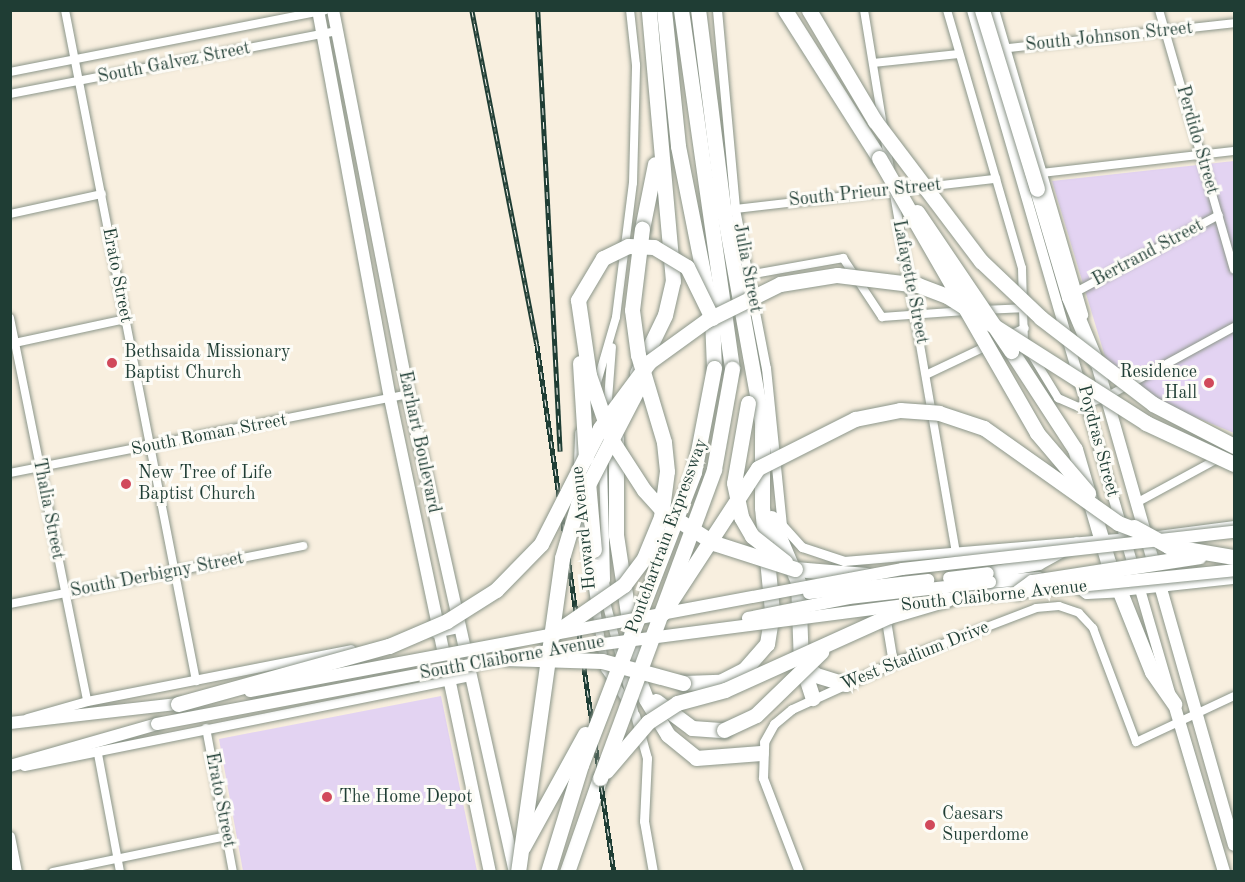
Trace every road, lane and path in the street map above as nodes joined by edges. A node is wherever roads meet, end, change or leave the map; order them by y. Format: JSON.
{"nodes":[{"id":1,"x":65,"y":10,"type":"edge"},
{"id":2,"x":333,"y":10,"type":"edge"},
{"id":3,"x":630,"y":10,"type":"edge"},
{"id":4,"x":649,"y":10,"type":"edge"},
{"id":5,"x":664,"y":10,"type":"edge"},
{"id":6,"x":681,"y":10,"type":"edge"},
{"id":7,"x":698,"y":10,"type":"edge"},
{"id":8,"x":717,"y":10,"type":"edge"},
{"id":9,"x":785,"y":10,"type":"edge"},
{"id":10,"x":809,"y":10,"type":"edge"},
{"id":11,"x":864,"y":10,"type":"edge"},
{"id":12,"x":947,"y":10,"type":"edge"},
{"id":13,"x":972,"y":10,"type":"edge"},
{"id":14,"x":982,"y":10,"type":"edge"},
{"id":15,"x":993,"y":10,"type":"edge"},
{"id":16,"x":1159,"y":10,"type":"edge"},
{"id":17,"x":320,"y":11,"type":"edge"},
{"id":18,"x":1234,"y":23,"type":"edge"},
{"id":19,"x":1165,"y":30,"type":"junction"},
{"id":20,"x":337,"y":31,"type":"junction"},
{"id":21,"x":323,"y":34,"type":"junction"},
{"id":22,"x":1005,"y":48,"type":"junction"},
{"id":23,"x":984,"y":51,"type":"junction"},
{"id":24,"x":958,"y":54,"type":"junction"},
{"id":25,"x":75,"y":60,"type":"junction"},
{"id":26,"x":873,"y":63,"type":"junction"},
{"id":27,"x":10,"y":72,"type":"edge"},
{"id":28,"x":79,"y":81,"type":"junction"},
{"id":29,"x":10,"y":94,"type":"edge"},
{"id":30,"x":359,"y":143,"type":"junction"},
{"id":31,"x":657,"y":143,"type":"junction"},
{"id":32,"x":344,"y":145,"type":"junction"},
{"id":33,"x":1234,"y":151,"type":"edge"},
{"id":34,"x":1201,"y":155,"type":"junction"},
{"id":35,"x":879,"y":158,"type":"junction"},
{"id":36,"x":1041,"y":173,"type":"junction"},
{"id":37,"x":996,"y":179,"type":"junction"},
{"id":38,"x":894,"y":192,"type":"junction"},
{"id":39,"x":102,"y":194,"type":"junction"},
{"id":40,"x":735,"y":209,"type":"junction"},
{"id":41,"x":10,"y":214,"type":"edge"},
{"id":42,"x":1219,"y":215,"type":"junction"},
{"id":43,"x":1234,"y":269,"type":"edge"},
{"id":44,"x":748,"y":275,"type":"junction"},
{"id":45,"x":1076,"y":292,"type":"junction"},
{"id":46,"x":1027,"y":308,"type":"junction"},
{"id":47,"x":916,"y":315,"type":"junction"},
{"id":48,"x":10,"y":318,"type":"edge"},
{"id":49,"x":712,"y":318,"type":"junction"},
{"id":50,"x":126,"y":319,"type":"junction"},
{"id":51,"x":1234,"y":327,"type":"edge"},
{"id":52,"x":1025,"y":328,"type":"junction"},
{"id":53,"x":749,"y":330,"type":"junction"},
{"id":54,"x":613,"y":337,"type":"junction"},
{"id":55,"x":581,"y":339,"type":"junction"},
{"id":56,"x":13,"y":344,"type":"edge"},
{"id":57,"x":672,"y":345,"type":"junction"},
{"id":58,"x":1097,"y":364,"type":"junction"},
{"id":59,"x":928,"y":374,"type":"junction"},
{"id":60,"x":408,"y":394,"type":"junction"},
{"id":61,"x":1106,"y":397,"type":"junction"},
{"id":62,"x":390,"y":398,"type":"junction"},
{"id":63,"x":1088,"y":404,"type":"junction"},
{"id":64,"x":151,"y":445,"type":"junction"},
{"id":65,"x":1234,"y":448,"type":"edge"},
{"id":66,"x":762,"y":450,"type":"junction"},
{"id":67,"x":1234,"y":464,"type":"edge"},
{"id":68,"x":40,"y":467,"type":"junction"},
{"id":69,"x":10,"y":473,"type":"edge"},
{"id":70,"x":1136,"y":503,"type":"junction"},
{"id":71,"x":1234,"y":525,"type":"edge"},
{"id":72,"x":1234,"y":532,"type":"edge"},
{"id":73,"x":1145,"y":534,"type":"junction"},
{"id":74,"x":1124,"y":538,"type":"junction"},
{"id":75,"x":1101,"y":540,"type":"junction"},
{"id":76,"x":1077,"y":543,"type":"junction"},
{"id":77,"x":303,"y":546,"type":"dead end"},
{"id":78,"x":1234,"y":551,"type":"edge"},
{"id":79,"x":956,"y":553,"type":"junction"},
{"id":80,"x":1234,"y":557,"type":"edge"},
{"id":81,"x":880,"y":558,"type":"junction"},
{"id":82,"x":795,"y":569,"type":"junction"},
{"id":83,"x":1234,"y":570,"type":"edge"},
{"id":84,"x":175,"y":572,"type":"junction"},
{"id":85,"x":866,"y":575,"type":"junction"},
{"id":86,"x":989,"y":577,"type":"junction"},
{"id":87,"x":1234,"y":579,"type":"edge"},
{"id":88,"x":1162,"y":587,"type":"junction"},
{"id":89,"x":1138,"y":590,"type":"junction"},
{"id":90,"x":1120,"y":591,"type":"junction"},
{"id":91,"x":65,"y":592,"type":"junction"},
{"id":92,"x":1018,"y":592,"type":"junction"},
{"id":93,"x":780,"y":593,"type":"junction"},
{"id":94,"x":604,"y":596,"type":"junction"},
{"id":95,"x":947,"y":599,"type":"junction"},
{"id":96,"x":10,"y":604,"type":"edge"},
{"id":97,"x":663,"y":613,"type":"junction"},
{"id":98,"x":715,"y":626,"type":"junction"},
{"id":99,"x":459,"y":628,"type":"junction"},
{"id":100,"x":442,"y":632,"type":"junction"},
{"id":101,"x":556,"y":632,"type":"junction"},
{"id":102,"x":843,"y":636,"type":"junction"},
{"id":103,"x":505,"y":658,"type":"junction"},
{"id":104,"x":801,"y":662,"type":"junction"},
{"id":105,"x":893,"y":663,"type":"junction"},
{"id":106,"x":471,"y":676,"type":"junction"},
{"id":107,"x":638,"y":678,"type":"junction"},
{"id":108,"x":453,"y":680,"type":"junction"},
{"id":109,"x":196,"y":681,"type":"junction"},
{"id":110,"x":846,"y":684,"type":"junction"},
{"id":111,"x":1234,"y":696,"type":"edge"},
{"id":112,"x":813,"y":698,"type":"junction"},
{"id":113,"x":605,"y":700,"type":"junction"},
{"id":114,"x":87,"y":701,"type":"junction"},
{"id":115,"x":1174,"y":704,"type":"junction"},
{"id":116,"x":178,"y":705,"type":"junction"},
{"id":117,"x":635,"y":715,"type":"junction"},
{"id":118,"x":1197,"y":718,"type":"junction"},
{"id":119,"x":15,"y":722,"type":"edge"},
{"id":120,"x":1179,"y":725,"type":"junction"},
{"id":121,"x":206,"y":728,"type":"junction"},
{"id":122,"x":761,"y":753,"type":"junction"},
{"id":123,"x":98,"y":754,"type":"junction"},
{"id":124,"x":12,"y":766,"type":"edge"},
{"id":125,"x":600,"y":778,"type":"junction"},
{"id":126,"x":1231,"y":821,"type":"edge"},
{"id":127,"x":10,"y":836,"type":"edge"},
{"id":128,"x":226,"y":836,"type":"junction"},
{"id":129,"x":1234,"y":845,"type":"edge"},
{"id":130,"x":117,"y":859,"type":"junction"},
{"id":131,"x":798,"y":871,"type":"edge"},
{"id":132,"x":17,"y":872,"type":"edge"},
{"id":133,"x":53,"y":872,"type":"edge"},
{"id":134,"x":120,"y":872,"type":"edge"},
{"id":135,"x":233,"y":872,"type":"edge"},
{"id":136,"x":490,"y":872,"type":"edge"},
{"id":137,"x":515,"y":872,"type":"edge"},
{"id":138,"x":548,"y":872,"type":"edge"},
{"id":139,"x":567,"y":872,"type":"edge"},
{"id":140,"x":653,"y":872,"type":"edge"},
{"id":141,"x":1224,"y":872,"type":"edge"}],
"edges":[{"from":1,"to":25,"type":"street","name":"Erato Street"},
{"from":2,"to":20,"type":"main road","name":"Earhart Boulevard"},
{"from":3,"to":54,"type":"street","name":"Howard Avenue"},
{"from":4,"to":31,"type":"highway"},
{"from":5,"to":49,"type":"highway","name":"Pontchartrain Expressway","bridge":true},
{"from":6,"to":97,"type":"highway","name":"Pontchartrain Expressway","bridge":true},
{"from":7,"to":53,"type":"highway"},
{"from":8,"to":40,"type":"street","name":"Julia Street"},
{"from":9,"to":35,"type":"highway"},
{"from":10,"to":65,"type":"highway","bridge":true},
{"from":11,"to":26,"type":"street","name":"Lafayette Street"},
{"from":12,"to":24,"type":"street"},
{"from":13,"to":23,"type":"main road","name":"Poydras Street"},
{"from":14,"to":58,"type":"highway","bridge":true},
{"from":15,"to":22,"type":"main road","name":"Poydras Street"},
{"from":16,"to":19,"type":"street","name":"Perdido Street"},
{"from":17,"to":21,"type":"main road","name":"Earhart Boulevard"},
{"from":17,"to":25,"type":"street","name":"South Galvez Street"},
{"from":18,"to":19,"type":"street","name":"South Johnson Street"},
{"from":19,"to":22,"type":"street","name":"South Johnson Street"},
{"from":19,"to":34,"type":"street","name":"Perdido Street"},
{"from":20,"to":21,"type":"street","name":"South Galvez Street"},
{"from":20,"to":30,"type":"main road","name":"Earhart Boulevard"},
{"from":21,"to":28,"type":"street","name":"South Galvez Street"},
{"from":21,"to":32,"type":"main road","name":"Earhart Boulevard"},
{"from":22,"to":23,"type":"street","name":"South Johnson Street"},
{"from":22,"to":36,"type":"main road","name":"Poydras Street"},
{"from":23,"to":63,"type":"main road","name":"Poydras Street"},
{"from":24,"to":26,"type":"street"},
{"from":24,"to":37,"type":"street"},
{"from":25,"to":27,"type":"street","name":"South Galvez Street"},
{"from":25,"to":28,"type":"street","name":"Erato Street"},
{"from":26,"to":38,"type":"street","name":"Lafayette Street"},
{"from":28,"to":29,"type":"street","name":"South Galvez Street"},
{"from":28,"to":39,"type":"street","name":"Erato Street"},
{"from":30,"to":32,"type":"main road"},
{"from":30,"to":60,"type":"main road","name":"Earhart Boulevard"},
{"from":31,"to":101,"type":"highway","bridge":true},
{"from":31,"to":107,"type":"highway"},
{"from":32,"to":62,"type":"main road","name":"Earhart Boulevard"},
{"from":33,"to":34,"type":"street"},
{"from":34,"to":36,"type":"street"},
{"from":34,"to":42,"type":"street","name":"Perdido Street"},
{"from":35,"to":73,"type":"highway","bridge":true},
{"from":35,"to":75,"type":"highway","bridge":true},
{"from":36,"to":45,"type":"main road","name":"Poydras Street"},
{"from":37,"to":38,"type":"street","name":"South Prieur Street"},
{"from":37,"to":46,"type":"street"},
{"from":38,"to":40,"type":"street","name":"South Prieur Street"},
{"from":38,"to":47,"type":"street","name":"Lafayette Street"},
{"from":39,"to":41,"type":"street"},
{"from":39,"to":50,"type":"street","name":"Erato Street"},
{"from":40,"to":44,"type":"street","name":"Julia Street"},
{"from":42,"to":43,"type":"street","name":"Perdido Street"},
{"from":42,"to":45,"type":"street","name":"Bertrand Street"},
{"from":44,"to":47,"type":"street"},
{"from":44,"to":81,"type":"street","name":"Julia Street"},
{"from":45,"to":58,"type":"main road","name":"Poydras Street"},
{"from":46,"to":47,"type":"street"},
{"from":46,"to":52,"type":"street"},
{"from":47,"to":59,"type":"street","name":"Lafayette Street"},
{"from":48,"to":56,"type":"street","name":"Thalia Street"},
{"from":49,"to":55,"type":"highway","bridge":true},
{"from":49,"to":113,"type":"highway","name":"Pontchartrain Expressway","bridge":true},
{"from":50,"to":56,"type":"street"},
{"from":50,"to":64,"type":"street","name":"Erato Street"},
{"from":51,"to":61,"type":"street"},
{"from":52,"to":59,"type":"street"},
{"from":52,"to":63,"type":"street"},
{"from":53,"to":66,"type":"highway"},
{"from":53,"to":82,"type":"highway","bridge":true},
{"from":54,"to":94,"type":"street","name":"Howard Avenue"},
{"from":54,"to":117,"type":"street","name":"Howard Avenue"},
{"from":55,"to":82,"type":"highway","bridge":true},
{"from":55,"to":94,"type":"highway","bridge":true},
{"from":56,"to":68,"type":"street","name":"Thalia Street"},
{"from":57,"to":67,"type":"highway","bridge":true},
{"from":57,"to":116,"type":"highway","bridge":true},
{"from":57,"to":137,"type":"highway","bridge":true},
{"from":58,"to":61,"type":"main road","name":"Poydras Street"},
{"from":59,"to":79,"type":"street","name":"Lafayette Street"},
{"from":60,"to":62,"type":"street","name":"South Roman Street"},
{"from":60,"to":99,"type":"main road","name":"Earhart Boulevard"},
{"from":61,"to":63,"type":"street"},
{"from":61,"to":70,"type":"main road","name":"Poydras Street"},
{"from":62,"to":64,"type":"street","name":"South Roman Street"},
{"from":62,"to":100,"type":"main road","name":"Earhart Boulevard"},
{"from":63,"to":74,"type":"main road","name":"Poydras Street"},
{"from":64,"to":68,"type":"street","name":"South Roman Street"},
{"from":64,"to":84,"type":"street","name":"Erato Street"},
{"from":65,"to":70,"type":"street"},
{"from":66,"to":103,"type":"highway","bridge":true},
{"from":66,"to":104,"type":"highway"},
{"from":68,"to":69,"type":"street","name":"South Roman Street"},
{"from":68,"to":91,"type":"street","name":"Thalia Street"},
{"from":70,"to":73,"type":"main road","name":"Poydras Street"},
{"from":71,"to":73,"type":"street"},
{"from":72,"to":85,"type":"main road","name":"South Claiborne Avenue","bridge":true},
{"from":73,"to":74,"type":"street"},
{"from":73,"to":80,"type":"highway","bridge":true},
{"from":73,"to":88,"type":"main road","name":"Poydras Street"},
{"from":73,"to":97,"type":"highway","bridge":true},
{"from":74,"to":75,"type":"street"},
{"from":74,"to":89,"type":"main road","name":"Poydras Street"},
{"from":75,"to":76,"type":"street"},
{"from":75,"to":90,"type":"highway"},
{"from":76,"to":79,"type":"street"},
{"from":76,"to":86,"type":"main road"},
{"from":77,"to":84,"type":"street","name":"South Derbigny Street"},
{"from":78,"to":92,"type":"highway","bridge":true},
{"from":79,"to":81,"type":"street"},
{"from":81,"to":105,"type":"street"},
{"from":82,"to":85,"type":"highway","bridge":true},
{"from":83,"to":92,"type":"main road","name":"South Claiborne Avenue","bridge":true},
{"from":84,"to":91,"type":"street","name":"South Derbigny Street"},
{"from":84,"to":109,"type":"street","name":"Erato Street"},
{"from":85,"to":93,"type":"main road","name":"South Claiborne Avenue","bridge":true},
{"from":86,"to":90,"type":"main road"},
{"from":86,"to":93,"type":"main road","bridge":true},
{"from":86,"to":98,"type":"main road","bridge":true},
{"from":87,"to":88,"type":"street"},
{"from":88,"to":89,"type":"street"},
{"from":88,"to":118,"type":"main road","name":"Poydras Street"},
{"from":89,"to":90,"type":"street"},
{"from":89,"to":115,"type":"main road","name":"Poydras Street"},
{"from":90,"to":115,"type":"highway"},
{"from":91,"to":96,"type":"street","name":"South Derbigny Street"},
{"from":91,"to":114,"type":"street","name":"Thalia Street"},
{"from":92,"to":95,"type":"main road","name":"South Claiborne Avenue"},
{"from":93,"to":101,"type":"main road","name":"South Claiborne Avenue","bridge":true},
{"from":94,"to":117,"type":"street","name":"Howard Avenue"},
{"from":95,"to":98,"type":"main road","name":"South Claiborne Avenue","bridge":true},
{"from":95,"to":102,"type":"highway","bridge":true},
{"from":97,"to":125,"type":"highway","name":"Pontchartrain Expressway","bridge":true},
{"from":98,"to":103,"type":"main road","name":"South Claiborne Avenue","bridge":true},
{"from":99,"to":100,"type":"street","name":"South Claiborne Avenue"},
{"from":99,"to":106,"type":"main road","name":"Earhart Boulevard"},
{"from":100,"to":108,"type":"main road","name":"Earhart Boulevard"},
{"from":100,"to":109,"type":"street","name":"South Claiborne Avenue"},
{"from":101,"to":116,"type":"main road","name":"South Claiborne Avenue","bridge":true},
{"from":102,"to":107,"type":"highway","bridge":true},
{"from":102,"to":125,"type":"highway","bridge":true},
{"from":103,"to":124,"type":"main road","name":"South Claiborne Avenue","bridge":true},
{"from":104,"to":110,"type":"highway"},
{"from":104,"to":112,"type":"highway"},
{"from":105,"to":110,"type":"street","name":"West Stadium Drive"},
{"from":105,"to":120,"type":"street","name":"West Stadium Drive"},
{"from":106,"to":108,"type":"street","name":"South Claiborne Avenue"},
{"from":106,"to":137,"type":"main road","name":"Earhart Boulevard"},
{"from":107,"to":122,"type":"highway"},
{"from":108,"to":121,"type":"street","name":"South Claiborne Avenue"},
{"from":108,"to":136,"type":"main road","name":"Earhart Boulevard"},
{"from":109,"to":114,"type":"street","name":"South Claiborne Avenue"},
{"from":110,"to":112,"type":"street","name":"West Stadium Drive"},
{"from":111,"to":118,"type":"street"},
{"from":112,"to":122,"type":"street","name":"West Stadium Drive"},
{"from":113,"to":137,"type":"highway","bridge":true},
{"from":113,"to":138,"type":"highway","name":"Pontchartrain Expressway","bridge":true},
{"from":114,"to":119,"type":"street","name":"South Claiborne Avenue"},
{"from":115,"to":120,"type":"main road","name":"Poydras Street"},
{"from":116,"to":119,"type":"main road","name":"South Claiborne Avenue"},
{"from":117,"to":140,"type":"street"},
{"from":118,"to":120,"type":"street"},
{"from":118,"to":126,"type":"main road","name":"Poydras Street"},
{"from":120,"to":141,"type":"main road","name":"Poydras Street"},
{"from":121,"to":123,"type":"street","name":"South Claiborne Avenue"},
{"from":121,"to":128,"type":"street","name":"Erato Street"},
{"from":122,"to":131,"type":"street"},
{"from":123,"to":124,"type":"street","name":"South Claiborne Avenue"},
{"from":123,"to":130,"type":"street"},
{"from":125,"to":139,"type":"highway","name":"Pontchartrain Expressway"},
{"from":126,"to":129,"type":"main road","name":"Poydras Street"},
{"from":127,"to":132,"type":"street"},
{"from":128,"to":130,"type":"street"},
{"from":128,"to":135,"type":"street","name":"Erato Street"},
{"from":130,"to":133,"type":"street"},
{"from":130,"to":134,"type":"street"}]}
